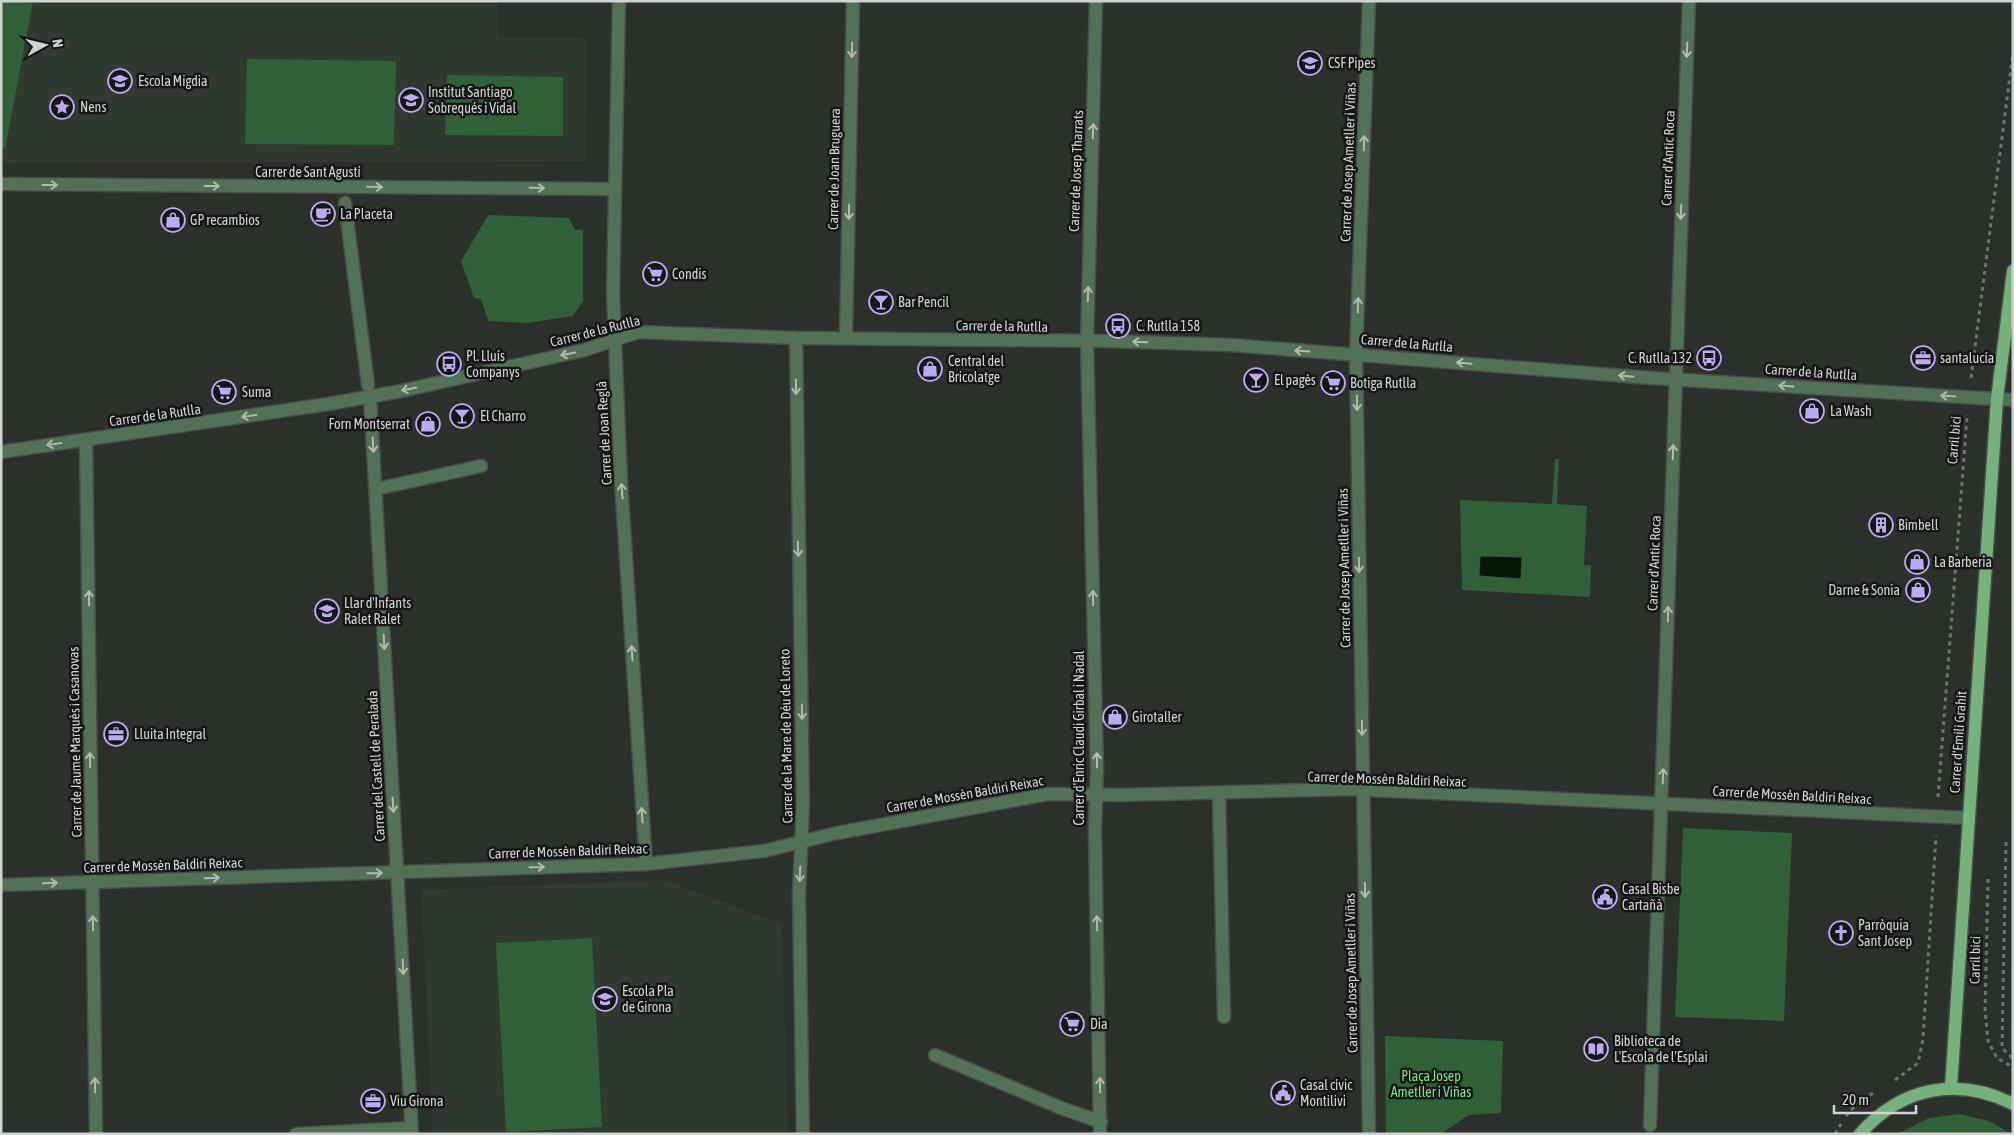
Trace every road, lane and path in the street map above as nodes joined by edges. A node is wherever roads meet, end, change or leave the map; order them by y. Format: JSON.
{"nodes":[{"id":1,"x":619,"y":1,"type":"edge"},
{"id":2,"x":853,"y":1,"type":"edge"},
{"id":3,"x":1096,"y":1,"type":"edge"},
{"id":4,"x":1369,"y":1,"type":"edge"},
{"id":5,"x":1689,"y":1,"type":"edge"},
{"id":6,"x":2013,"y":52,"type":"edge"},
{"id":7,"x":1,"y":184,"type":"edge"},
{"id":8,"x":615,"y":189,"type":"junction"},
{"id":9,"x":345,"y":203,"type":"dead end"},
{"id":10,"x":2013,"y":271,"type":"edge"},
{"id":11,"x":796,"y":338,"type":"junction"},
{"id":12,"x":846,"y":338,"type":"junction"},
{"id":13,"x":615,"y":340,"type":"junction"},
{"id":14,"x":1087,"y":342,"type":"junction"},
{"id":15,"x":1356,"y":354,"type":"junction"},
{"id":16,"x":1675,"y":379,"type":"junction"},
{"id":17,"x":369,"y":391,"type":"junction"},
{"id":18,"x":1969,"y":397,"type":"junction"},
{"id":19,"x":1997,"y":399,"type":"junction"},
{"id":20,"x":2013,"y":400,"type":"edge"},
{"id":21,"x":86,"y":440,"type":"junction"},
{"id":22,"x":1,"y":452,"type":"edge"},
{"id":23,"x":481,"y":466,"type":"dead end"},
{"id":24,"x":376,"y":489,"type":"junction"},
{"id":25,"x":1363,"y":790,"type":"junction"},
{"id":26,"x":1219,"y":793,"type":"junction"},
{"id":27,"x":1096,"y":794,"type":"junction"},
{"id":28,"x":1662,"y":804,"type":"junction"},
{"id":29,"x":1936,"y":816,"type":"junction"},
{"id":30,"x":1968,"y":818,"type":"junction"},
{"id":31,"x":802,"y":842,"type":"junction"},
{"id":32,"x":2006,"y":842,"type":"dead end"},
{"id":33,"x":646,"y":864,"type":"junction"},
{"id":34,"x":398,"y":872,"type":"junction"},
{"id":35,"x":1988,"y":872,"type":"dead end"},
{"id":36,"x":93,"y":882,"type":"junction"},
{"id":37,"x":1,"y":885,"type":"edge"},
{"id":38,"x":1224,"y":1017,"type":"dead end"},
{"id":39,"x":936,"y":1055,"type":"dead end"},
{"id":40,"x":2013,"y":1058,"type":"edge"},
{"id":41,"x":2013,"y":1067,"type":"edge"},
{"id":42,"x":1894,"y":1081,"type":"dead end"},
{"id":43,"x":1952,"y":1087,"type":"junction"},
{"id":44,"x":1877,"y":1090,"type":"dead end"},
{"id":45,"x":2013,"y":1104,"type":"edge"},
{"id":46,"x":1650,"y":1125,"type":"dead end"},
{"id":47,"x":1100,"y":1128,"type":"edge"},
{"id":48,"x":412,"y":1131,"type":"edge"},
{"id":49,"x":96,"y":1134,"type":"edge"},
{"id":50,"x":296,"y":1134,"type":"edge"},
{"id":51,"x":803,"y":1134,"type":"edge"},
{"id":52,"x":1369,"y":1134,"type":"edge"},
{"id":53,"x":1835,"y":1134,"type":"edge"},
{"id":54,"x":1860,"y":1134,"type":"edge"}],
"edges":[{"from":1,"to":8,"type":"street","name":"Carrer de Joan Reglà"},
{"from":2,"to":12,"type":"street","name":"Carrer de Joan Bruguera","one_way":true},
{"from":14,"to":3,"type":"street","name":"Carrer de Josep Tharrats","one_way":true},
{"from":15,"to":4,"type":"street","name":"Carrer de Josep Ametller i Viñas","one_way":true},
{"from":5,"to":16,"type":"street","name":"Carrer d'Antic Roca","one_way":true},
{"from":6,"to":18,"type":"path","name":"Carril bici"},
{"from":7,"to":8,"type":"street","name":"Carrer de Sant Agustí","one_way":true},
{"from":8,"to":13,"type":"street","name":"Carrer de Joan Reglà"},
{"from":9,"to":17,"type":"street","name":"Carrer del Castell de Peralada"},
{"from":10,"to":19,"type":"main road","name":"Carrer d'Emili Grahit"},
{"from":11,"to":12,"type":"street","name":"Carrer de la Rutlla"},
{"from":11,"to":13,"type":"street","name":"Carrer de la Rutlla"},
{"from":11,"to":31,"type":"street","name":"Carrer de la Mare de Déu de Loreto","one_way":true},
{"from":12,"to":14,"type":"street","name":"Carrer de la Rutlla"},
{"from":13,"to":17,"type":"street","name":"Carrer de la Rutlla","one_way":true},
{"from":33,"to":13,"type":"street","name":"Carrer de Joan Reglà","one_way":true},
{"from":15,"to":14,"type":"street","name":"Carrer de la Rutlla","one_way":true},
{"from":27,"to":14,"type":"street","name":"Carrer d'Enric Claudi Girbal i Nadal","one_way":true},
{"from":16,"to":15,"type":"street","name":"Carrer de la Rutlla","one_way":true},
{"from":15,"to":25,"type":"street","name":"Carrer de Josep Ametller i Viñas","one_way":true},
{"from":18,"to":16,"type":"street","name":"Carrer de la Rutlla","one_way":true},
{"from":28,"to":16,"type":"street","name":"Carrer d'Antic Roca","one_way":true},
{"from":17,"to":21,"type":"street","name":"Carrer de la Rutlla","one_way":true},
{"from":17,"to":24,"type":"street","name":"Carrer del Castell de Peralada","one_way":true},
{"from":18,"to":19,"type":"street","name":"Carrer de la Rutlla"},
{"from":18,"to":29,"type":"path","name":"Carril bici"},
{"from":19,"to":20,"type":"street","name":"Carrer de la Rutlla"},
{"from":19,"to":30,"type":"main road","name":"Carrer d'Emili Grahit"},
{"from":21,"to":22,"type":"street","name":"Carrer de la Rutlla","one_way":true},
{"from":36,"to":21,"type":"street","name":"Carrer de Jaume Marquès i Casanovas","one_way":true},
{"from":23,"to":24,"type":"street"},
{"from":24,"to":34,"type":"street","name":"Carrer del Castell de Peralada","one_way":true},
{"from":25,"to":26,"type":"street","name":"Carrer de Mossèn Baldiri Reixac"},
{"from":25,"to":28,"type":"street","name":"Carrer de Mossèn Baldiri Reixac"},
{"from":25,"to":52,"type":"street","name":"Carrer de Josep Ametller i Viñas","one_way":true},
{"from":26,"to":27,"type":"street","name":"Carrer de Mossèn Baldiri Reixac"},
{"from":26,"to":38,"type":"street"},
{"from":27,"to":31,"type":"street","name":"Carrer de Mossèn Baldiri Reixac"},
{"from":47,"to":27,"type":"street","name":"Carrer d'Enric Claudi Girbal i Nadal","one_way":true},
{"from":28,"to":29,"type":"street","name":"Carrer de Mossèn Baldiri Reixac"},
{"from":28,"to":46,"type":"street","name":"Carrer d'Antic Roca"},
{"from":29,"to":30,"type":"street","name":"Carrer de Mossèn Baldiri Reixac"},
{"from":29,"to":42,"type":"path","name":"Carril bici"},
{"from":30,"to":43,"type":"main road","name":"Carrer d'Emili Grahit"},
{"from":31,"to":33,"type":"street","name":"Carrer de Mossèn Baldiri Reixac"},
{"from":31,"to":51,"type":"street","name":"Carrer de la Mare de Déu de Loreto","one_way":true},
{"from":32,"to":40,"type":"path"},
{"from":34,"to":33,"type":"street","name":"Carrer de Mossèn Baldiri Reixac","one_way":true},
{"from":36,"to":34,"type":"street","name":"Carrer de Mossèn Baldiri Reixac","one_way":true},
{"from":34,"to":48,"type":"street","name":"Carrer del Castell de Peralada","one_way":true},
{"from":35,"to":41,"type":"path","name":"Carril bici"},
{"from":37,"to":36,"type":"street","name":"Carrer de Mossèn Baldiri Reixac","one_way":true},
{"from":49,"to":36,"type":"street","name":"Carrer de Jaume Marquès i Casanovas","one_way":true},
{"from":39,"to":47,"type":"street"},
{"from":43,"to":45,"type":"main road"},
{"from":43,"to":54,"type":"main road"},
{"from":44,"to":53,"type":"path"},
{"from":48,"to":50,"type":"street"}]}
